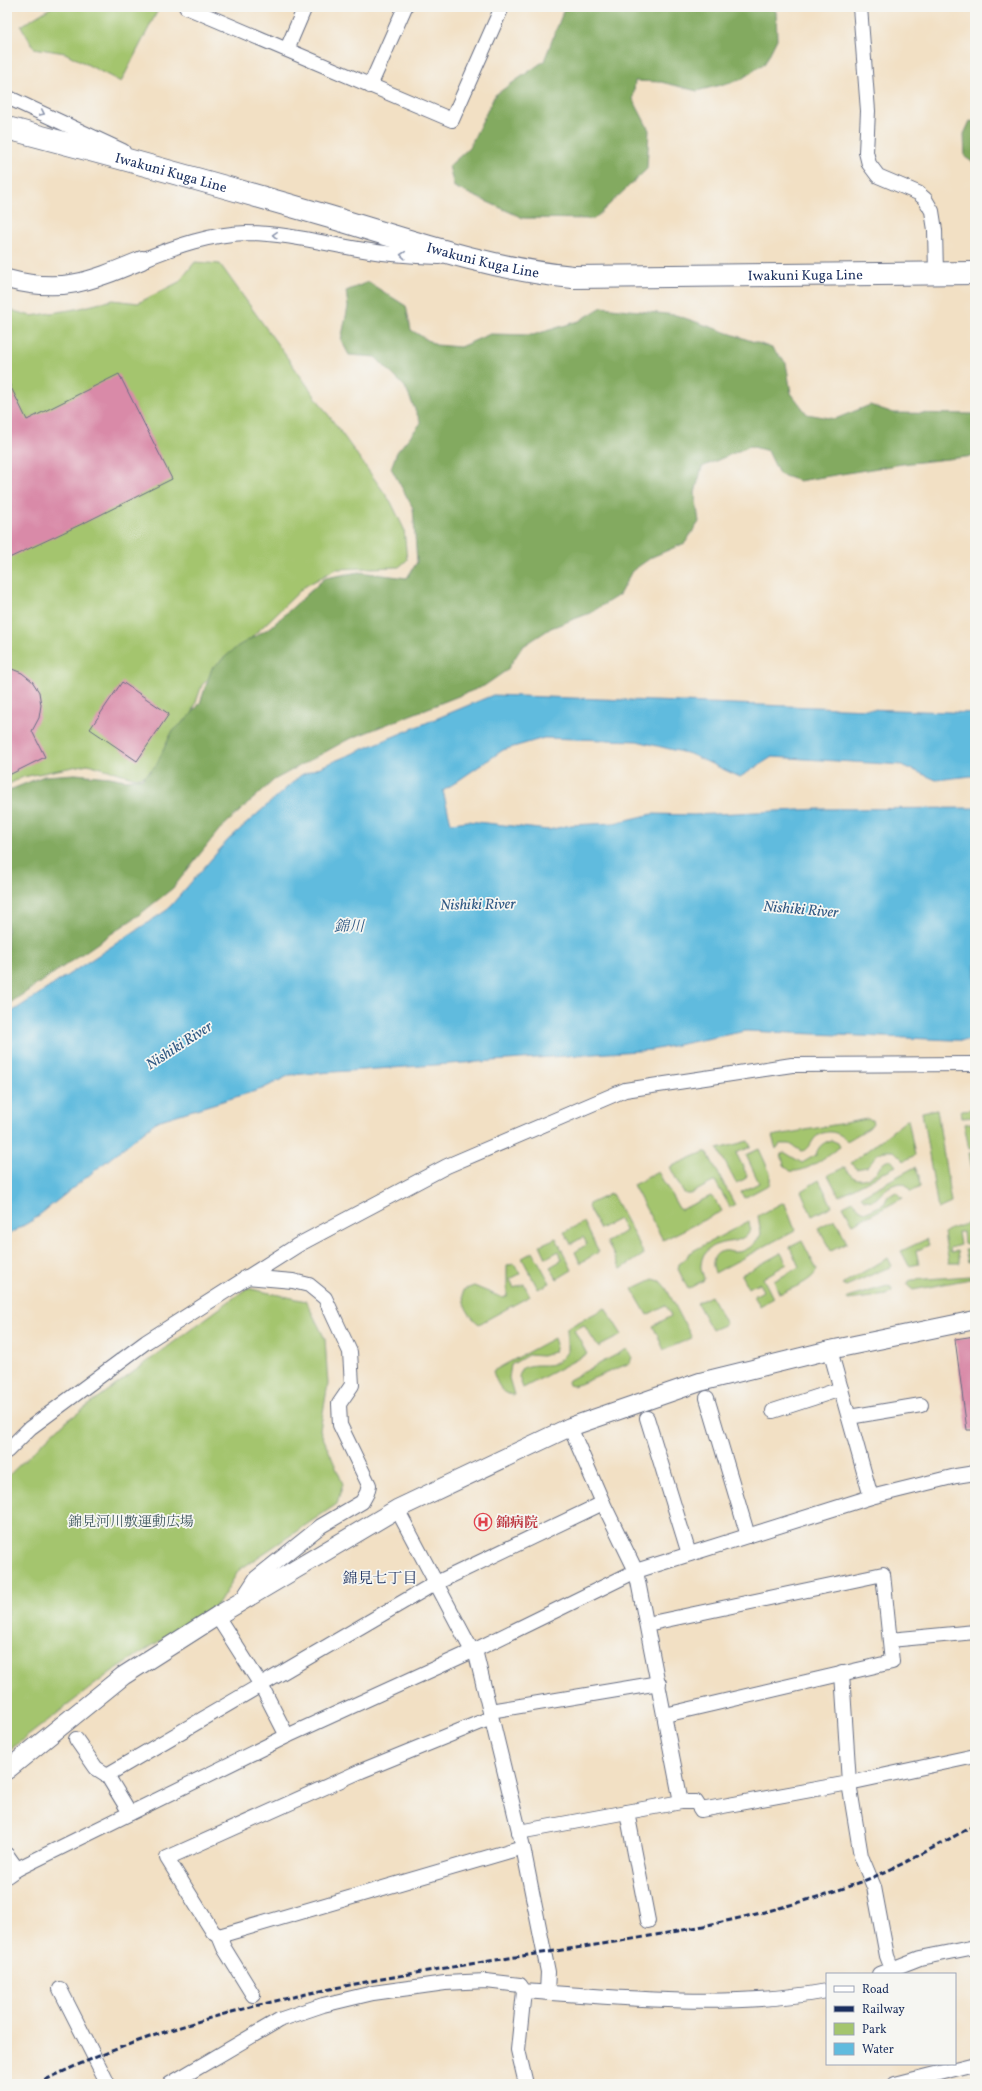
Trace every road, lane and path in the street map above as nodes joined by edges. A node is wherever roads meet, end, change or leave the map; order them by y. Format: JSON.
{"nodes":[{"id":1,"x":186,"y":7,"type":"edge"},
{"id":2,"x":305,"y":7,"type":"edge"},
{"id":3,"x":406,"y":7,"type":"edge"},
{"id":4,"x":502,"y":7,"type":"edge"},
{"id":5,"x":860,"y":7,"type":"edge"},
{"id":6,"x":202,"y":10,"type":"edge"},
{"id":7,"x":286,"y":49,"type":"junction"},
{"id":8,"x":370,"y":86,"type":"junction"},
{"id":9,"x":7,"y":97,"type":"edge"},
{"id":10,"x":7,"y":128,"type":"edge"},
{"id":11,"x":152,"y":165,"type":"junction"},
{"id":12,"x":470,"y":258,"type":"junction"},
{"id":13,"x":142,"y":260,"type":"joint"},
{"id":14,"x":936,"y":273,"type":"junction"},
{"id":15,"x":975,"y":274,"type":"edge"},
{"id":16,"x":7,"y":279,"type":"edge"},
{"id":17,"x":975,"y":1064,"type":"edge"},
{"id":18,"x":246,"y":1277,"type":"junction"},
{"id":19,"x":975,"y":1320,"type":"edge"},
{"id":20,"x":830,"y":1350,"type":"junction"},
{"id":21,"x":841,"y":1389,"type":"junction"},
{"id":22,"x":707,"y":1398,"type":"dead end"},
{"id":23,"x":921,"y":1405,"type":"dead end"},
{"id":24,"x":773,"y":1411,"type":"dead end"},
{"id":25,"x":849,"y":1417,"type":"junction"},
{"id":26,"x":647,"y":1418,"type":"dead end"},
{"id":27,"x":570,"y":1427,"type":"junction"},
{"id":28,"x":7,"y":1451,"type":"edge"},
{"id":29,"x":975,"y":1473,"type":"edge"},
{"id":30,"x":872,"y":1497,"type":"junction"},
{"id":31,"x":603,"y":1503,"type":"junction"},
{"id":32,"x":396,"y":1509,"type":"junction"},
{"id":33,"x":748,"y":1536,"type":"junction"},
{"id":34,"x":689,"y":1554,"type":"junction"},
{"id":35,"x":636,"y":1571,"type":"junction"},
{"id":36,"x":436,"y":1584,"type":"junction"},
{"id":37,"x":238,"y":1605,"type":"junction"},
{"id":38,"x":218,"y":1616,"type":"junction"},
{"id":39,"x":647,"y":1624,"type":"junction"},
{"id":40,"x":975,"y":1632,"type":"edge"},
{"id":41,"x":890,"y":1640,"type":"junction"},
{"id":42,"x":473,"y":1650,"type":"junction"},
{"id":43,"x":842,"y":1673,"type":"junction"},
{"id":44,"x":659,"y":1683,"type":"junction"},
{"id":45,"x":261,"y":1685,"type":"junction"},
{"id":46,"x":491,"y":1715,"type":"junction"},
{"id":47,"x":665,"y":1715,"type":"junction"},
{"id":48,"x":287,"y":1736,"type":"junction"},
{"id":49,"x":76,"y":1739,"type":"dead end"},
{"id":50,"x":975,"y":1756,"type":"edge"},
{"id":51,"x":7,"y":1770,"type":"edge"},
{"id":52,"x":107,"y":1775,"type":"junction"},
{"id":53,"x":849,"y":1783,"type":"junction"},
{"id":54,"x":681,"y":1802,"type":"junction"},
{"id":55,"x":627,"y":1812,"type":"junction"},
{"id":56,"x":130,"y":1813,"type":"junction"},
{"id":57,"x":519,"y":1832,"type":"junction"},
{"id":58,"x":523,"y":1847,"type":"junction"},
{"id":59,"x":7,"y":1855,"type":"edge"},
{"id":60,"x":12,"y":1872,"type":"edge"},
{"id":61,"x":648,"y":1921,"type":"dead end"},
{"id":62,"x":218,"y":1936,"type":"junction"},
{"id":63,"x":975,"y":1947,"type":"edge"},
{"id":64,"x":886,"y":1971,"type":"edge"},
{"id":65,"x":60,"y":1989,"type":"dead end"},
{"id":66,"x":524,"y":1991,"type":"junction"},
{"id":67,"x":826,"y":1991,"type":"edge"},
{"id":68,"x":547,"y":1992,"type":"junction"},
{"id":69,"x":253,"y":1995,"type":"dead end"},
{"id":70,"x":975,"y":2064,"type":"edge"},
{"id":71,"x":108,"y":2084,"type":"edge"},
{"id":72,"x":170,"y":2084,"type":"edge"},
{"id":73,"x":526,"y":2084,"type":"edge"},
{"id":74,"x":895,"y":2084,"type":"edge"}],
"edges":[{"from":1,"to":6,"type":"street"},
{"from":2,"to":7,"type":"street"},
{"from":3,"to":8,"type":"street"},
{"from":4,"to":8,"type":"street"},
{"from":5,"to":14,"type":"street"},
{"from":6,"to":7,"type":"street"},
{"from":7,"to":8,"type":"street"},
{"from":9,"to":11,"type":"street","one_way":true},
{"from":10,"to":11,"type":"main road","name":"Iwakuni Kuga Line"},
{"from":11,"to":12,"type":"main road","name":"Iwakuni Kuga Line"},
{"from":12,"to":13,"type":"street","one_way":true},
{"from":12,"to":14,"type":"main road","name":"Iwakuni Kuga Line"},
{"from":13,"to":16,"type":"street"},
{"from":14,"to":15,"type":"main road","name":"Iwakuni Kuga Line"},
{"from":17,"to":18,"type":"street"},
{"from":18,"to":28,"type":"street"},
{"from":18,"to":37,"type":"street"},
{"from":19,"to":20,"type":"street"},
{"from":20,"to":21,"type":"street"},
{"from":20,"to":27,"type":"street"},
{"from":21,"to":24,"type":"street"},
{"from":21,"to":25,"type":"street"},
{"from":22,"to":33,"type":"street"},
{"from":23,"to":25,"type":"street"},
{"from":25,"to":30,"type":"street"},
{"from":26,"to":34,"type":"street"},
{"from":27,"to":31,"type":"street"},
{"from":27,"to":32,"type":"street"},
{"from":29,"to":30,"type":"street"},
{"from":30,"to":33,"type":"street"},
{"from":31,"to":35,"type":"street"},
{"from":31,"to":36,"type":"street"},
{"from":32,"to":36,"type":"street"},
{"from":32,"to":37,"type":"street"},
{"from":33,"to":34,"type":"street"},
{"from":34,"to":35,"type":"street"},
{"from":35,"to":39,"type":"street"},
{"from":35,"to":42,"type":"street"},
{"from":36,"to":42,"type":"street"},
{"from":36,"to":45,"type":"street"},
{"from":37,"to":38,"type":"street"},
{"from":38,"to":45,"type":"street"},
{"from":38,"to":51,"type":"street"},
{"from":39,"to":41,"type":"street"},
{"from":39,"to":44,"type":"street"},
{"from":40,"to":41,"type":"street"},
{"from":41,"to":43,"type":"street"},
{"from":42,"to":46,"type":"street"},
{"from":42,"to":48,"type":"street"},
{"from":43,"to":47,"type":"street"},
{"from":43,"to":53,"type":"street"},
{"from":44,"to":46,"type":"street"},
{"from":44,"to":47,"type":"street"},
{"from":45,"to":48,"type":"street"},
{"from":45,"to":52,"type":"street"},
{"from":46,"to":57,"type":"street"},
{"from":46,"to":62,"type":"street"},
{"from":47,"to":54,"type":"street"},
{"from":48,"to":56,"type":"street"},
{"from":49,"to":52,"type":"street"},
{"from":50,"to":53,"type":"street"},
{"from":52,"to":56,"type":"street"},
{"from":53,"to":54,"type":"street"},
{"from":53,"to":64,"type":"street"},
{"from":54,"to":55,"type":"street"},
{"from":55,"to":57,"type":"street"},
{"from":55,"to":61,"type":"street"},
{"from":56,"to":60,"type":"street"},
{"from":57,"to":58,"type":"street"},
{"from":58,"to":62,"type":"street"},
{"from":58,"to":68,"type":"street"},
{"from":59,"to":60,"type":"street"},
{"from":62,"to":69,"type":"street"},
{"from":63,"to":64,"type":"street"},
{"from":65,"to":71,"type":"street"},
{"from":66,"to":68,"type":"street"},
{"from":66,"to":72,"type":"street"},
{"from":66,"to":73,"type":"street"},
{"from":67,"to":68,"type":"street"},
{"from":70,"to":74,"type":"street"}]}
